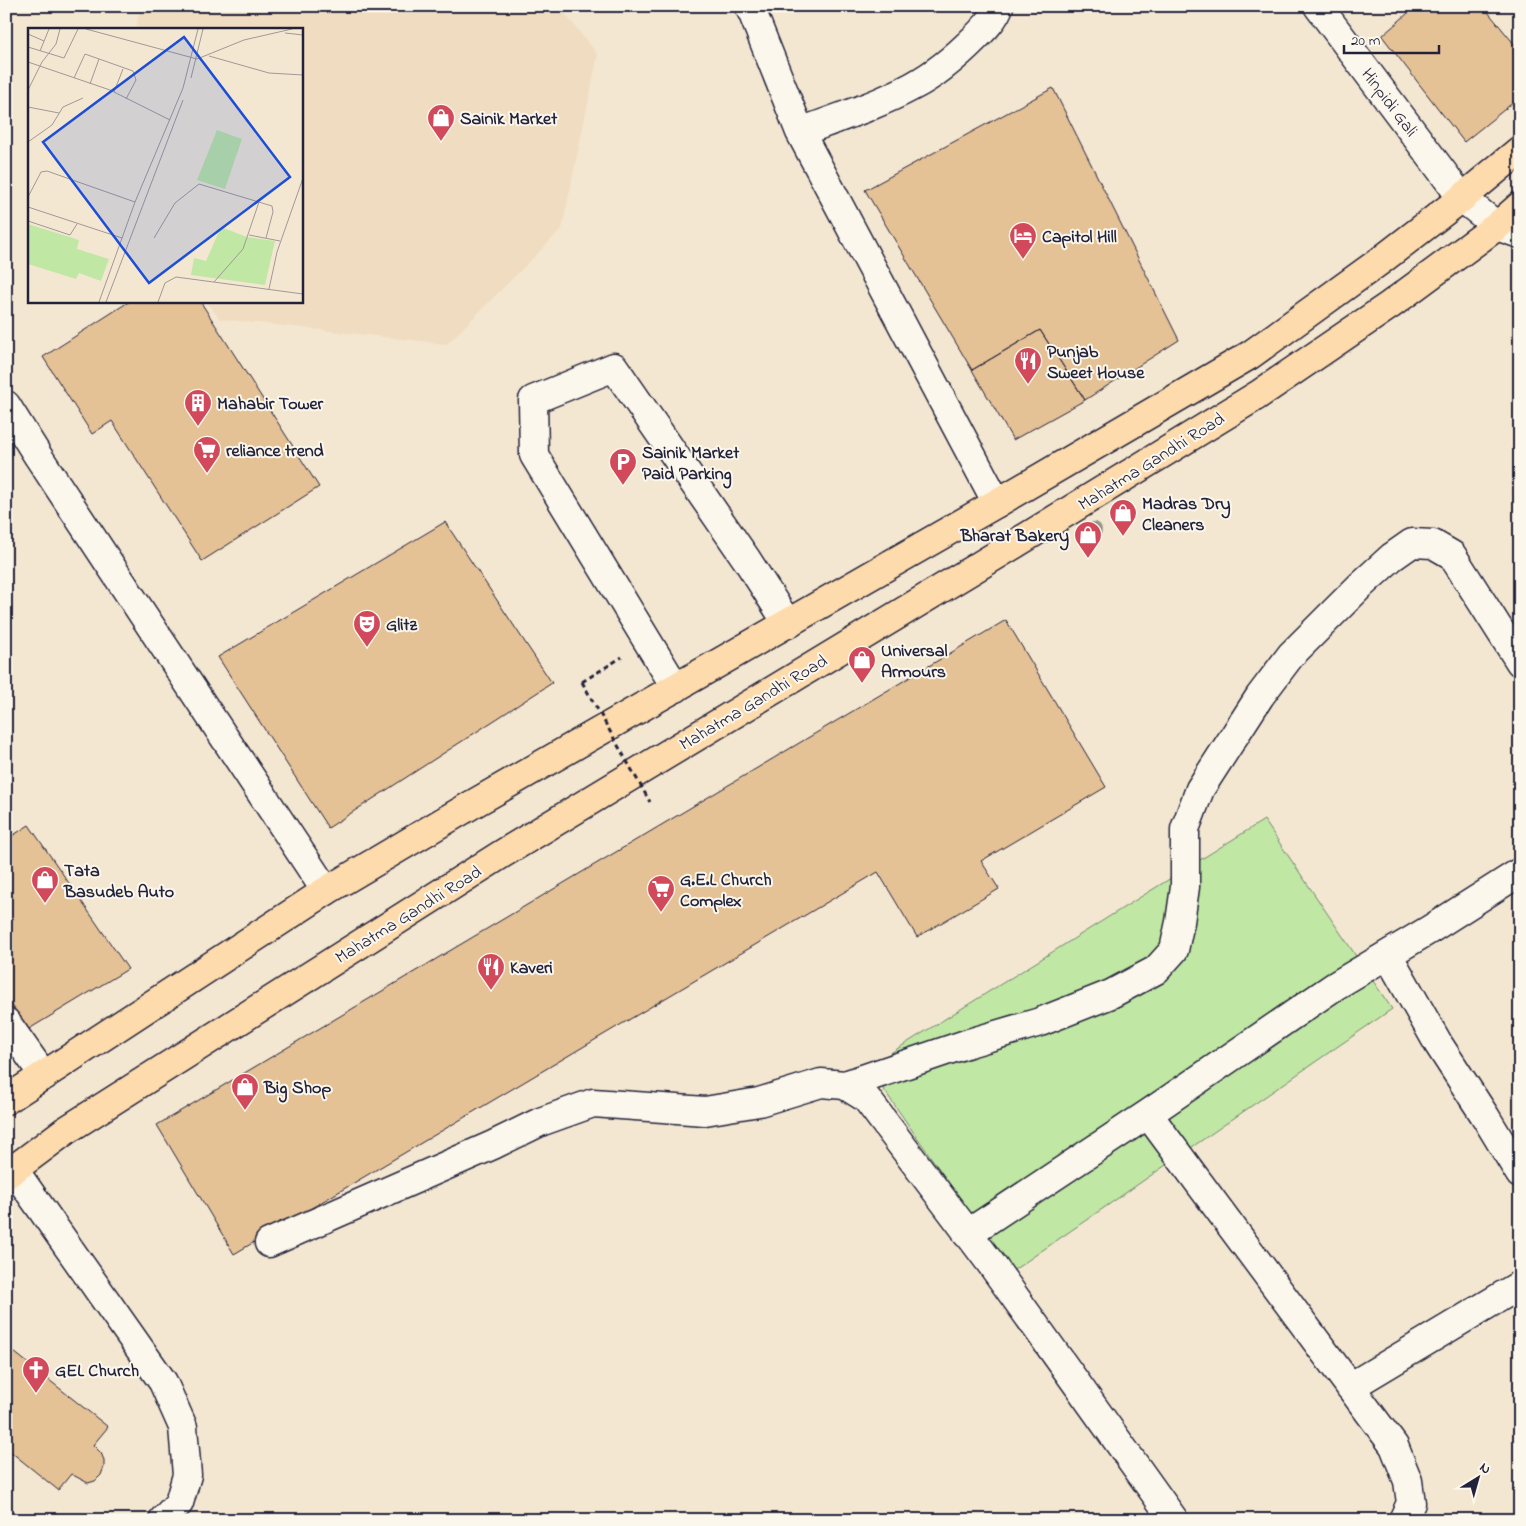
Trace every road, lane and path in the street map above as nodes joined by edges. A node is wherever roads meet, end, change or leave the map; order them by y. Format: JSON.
{"nodes":[{"id":1,"x":999,"y":6,"type":"edge"},
{"id":2,"x":1318,"y":6,"type":"edge"},
{"id":3,"x":756,"y":9,"type":"edge"},
{"id":4,"x":800,"y":132,"type":"junction"},
{"id":5,"x":1520,"y":150,"type":"edge"},
{"id":6,"x":1462,"y":198,"type":"junction"},
{"id":7,"x":1520,"y":206,"type":"edge"},
{"id":8,"x":1508,"y":230,"type":"edge"},
{"id":9,"x":6,"y":404,"type":"edge"},
{"id":10,"x":997,"y":503,"type":"junction"},
{"id":11,"x":788,"y":624,"type":"junction"},
{"id":12,"x":626,"y":654,"type":"dead end"},
{"id":13,"x":1520,"y":662,"type":"edge"},
{"id":14,"x":676,"y":688,"type":"junction"},
{"id":15,"x":650,"y":802,"type":"dead end"},
{"id":16,"x":1520,"y":872,"type":"edge"},
{"id":17,"x":326,"y":891,"type":"junction"},
{"id":18,"x":1388,"y":955,"type":"junction"},
{"id":19,"x":6,"y":1022,"type":"edge"},
{"id":20,"x":44,"y":1076,"type":"junction"},
{"id":21,"x":845,"y":1084,"type":"junction"},
{"id":22,"x":6,"y":1100,"type":"edge"},
{"id":23,"x":1148,"y":1114,"type":"junction"},
{"id":24,"x":10,"y":1172,"type":"edge"},
{"id":25,"x":1520,"y":1174,"type":"edge"},
{"id":26,"x":967,"y":1234,"type":"junction"},
{"id":27,"x":269,"y":1243,"type":"dead end"},
{"id":28,"x":1520,"y":1286,"type":"edge"},
{"id":29,"x":1350,"y":1387,"type":"junction"},
{"id":30,"x":163,"y":1520,"type":"edge"},
{"id":31,"x":1174,"y":1520,"type":"edge"},
{"id":32,"x":1403,"y":1520,"type":"edge"}],
"edges":[{"from":1,"to":4,"type":"street"},
{"from":2,"to":6,"type":"street","name":"Hinpidi Gali"},
{"from":3,"to":4,"type":"street"},
{"from":4,"to":10,"type":"street"},
{"from":5,"to":6,"type":"main road"},
{"from":6,"to":8,"type":"street","name":"Hinpidi Gali"},
{"from":6,"to":10,"type":"main road"},
{"from":7,"to":8,"type":"main road","name":"Mahatma Gandhi Road"},
{"from":8,"to":24,"type":"main road","name":"Mahatma Gandhi Road"},
{"from":9,"to":17,"type":"street"},
{"from":10,"to":11,"type":"main road"},
{"from":11,"to":14,"type":"main road"},
{"from":11,"to":14,"type":"street"},
{"from":12,"to":15,"type":"path","bridge":true},
{"from":13,"to":21,"type":"street"},
{"from":14,"to":17,"type":"main road"},
{"from":16,"to":18,"type":"street"},
{"from":17,"to":20,"type":"main road"},
{"from":18,"to":23,"type":"street"},
{"from":18,"to":25,"type":"street"},
{"from":19,"to":20,"type":"street"},
{"from":20,"to":22,"type":"main road"},
{"from":21,"to":26,"type":"street"},
{"from":21,"to":27,"type":"street"},
{"from":23,"to":26,"type":"street"},
{"from":23,"to":29,"type":"street"},
{"from":24,"to":30,"type":"street"},
{"from":26,"to":31,"type":"street"},
{"from":28,"to":29,"type":"street"},
{"from":29,"to":32,"type":"street"}]}
